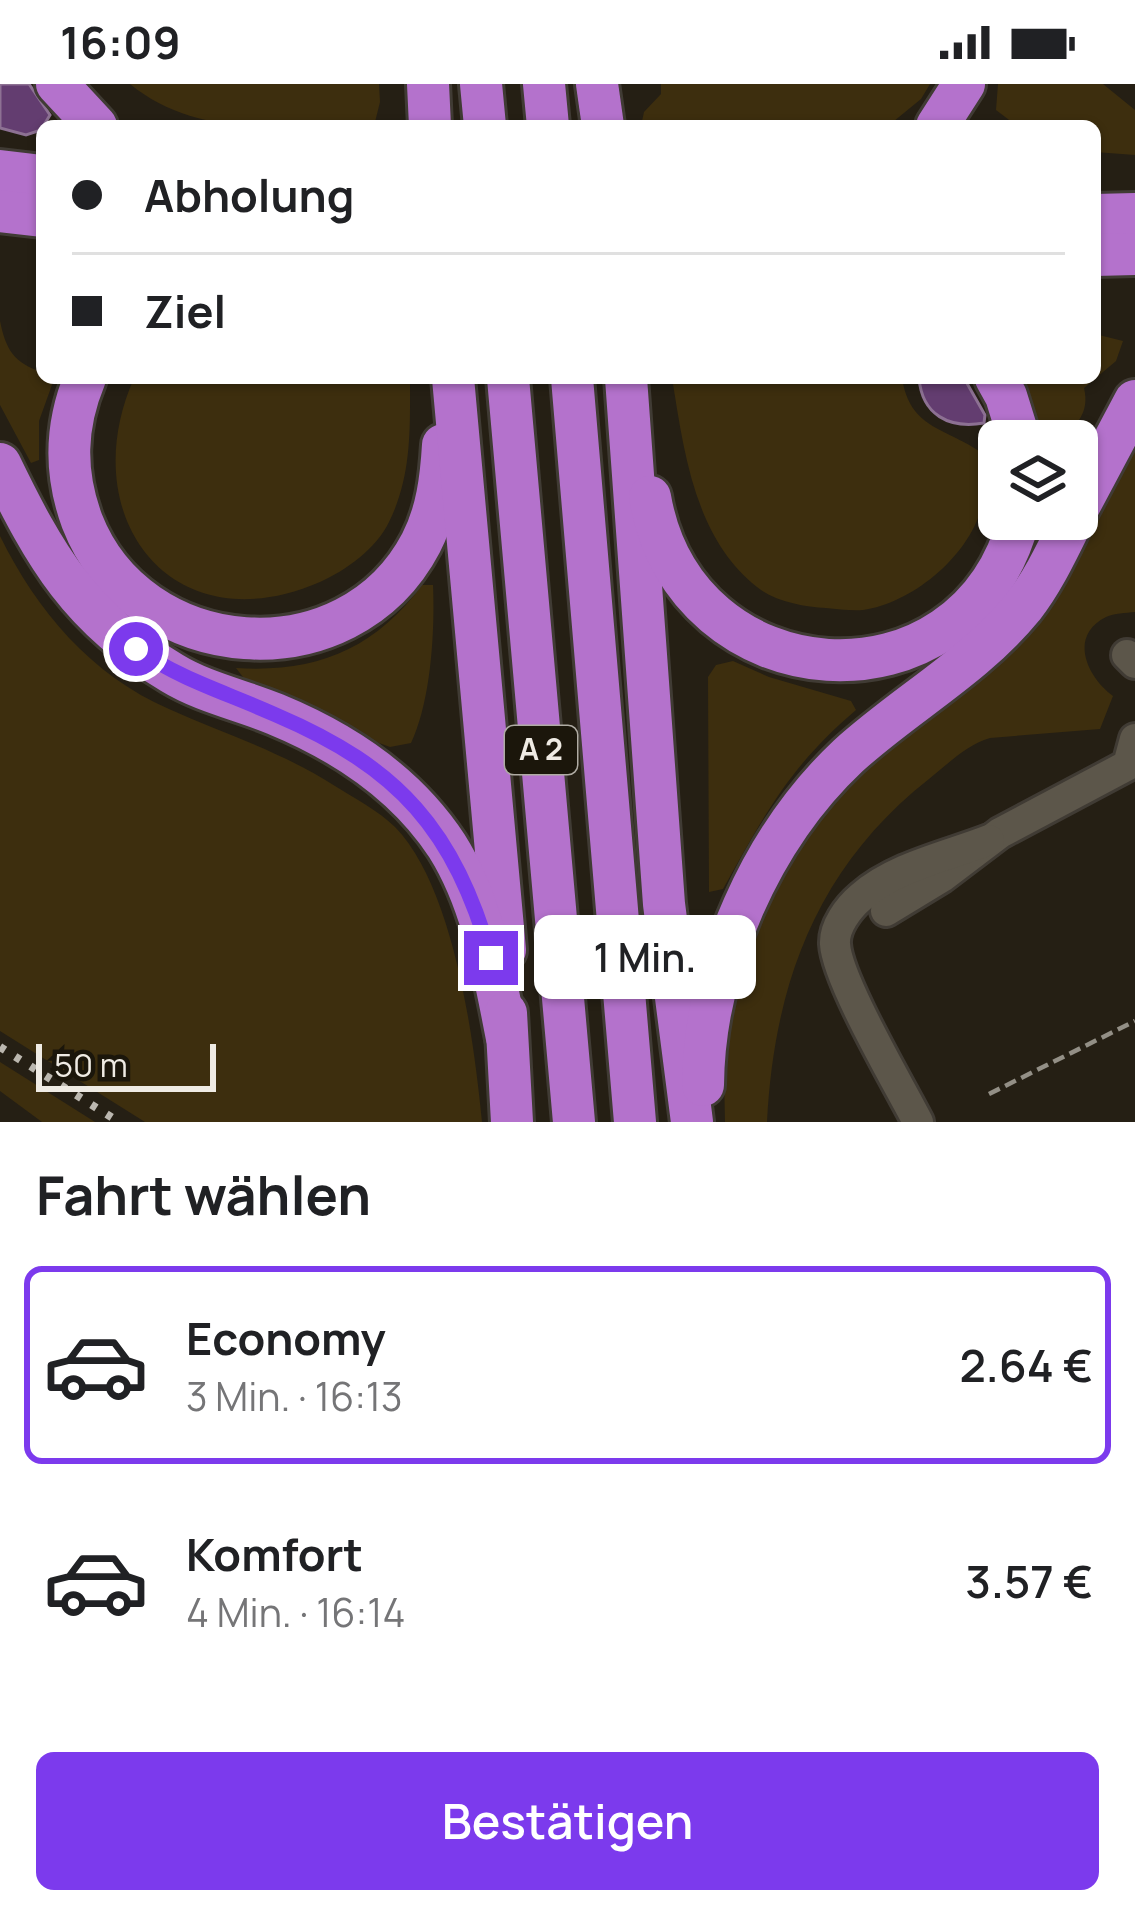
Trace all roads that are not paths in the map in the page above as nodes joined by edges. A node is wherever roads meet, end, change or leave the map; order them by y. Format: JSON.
{"nodes":[{"id":1,"x":57,"y":84,"type":"edge"},
{"id":2,"x":964,"y":84,"type":"edge"},
{"id":3,"x":90,"y":120,"type":"edge"},
{"id":4,"x":942,"y":120,"type":"edge"},
{"id":5,"x":0,"y":171,"type":"edge"},
{"id":6,"x":36,"y":175,"type":"edge"},
{"id":7,"x":0,"y":211,"type":"edge"},
{"id":8,"x":1135,"y":214,"type":"edge"},
{"id":9,"x":36,"y":215,"type":"edge"},
{"id":10,"x":1101,"y":215,"type":"edge"},
{"id":11,"x":1135,"y":254,"type":"edge"},
{"id":12,"x":1101,"y":255,"type":"edge"},
{"id":13,"x":83,"y":384,"type":"edge"},
{"id":14,"x":449,"y":384,"type":"edge"},
{"id":15,"x":451,"y":384,"type":"edge"},
{"id":16,"x":509,"y":384,"type":"edge"},
{"id":17,"x":573,"y":384,"type":"edge"},
{"id":18,"x":628,"y":384,"type":"edge"},
{"id":19,"x":629,"y":384,"type":"edge"},
{"id":20,"x":999,"y":384,"type":"edge"},
{"id":21,"x":1135,"y":401,"type":"edge"},
{"id":22,"x":1013,"y":420,"type":"edge"},
{"id":23,"x":0,"y":464,"type":"edge"},
{"id":24,"x":1098,"y":471,"type":"edge"},
{"id":25,"x":1010,"y":540,"type":"edge"},
{"id":26,"x":1063,"y":540,"type":"edge"},
{"id":27,"x":1135,"y":739,"type":"edge"},
{"id":28,"x":989,"y":841,"type":"junction"},
{"id":29,"x":886,"y":911,"type":"dead end"},
{"id":30,"x":507,"y":1038,"type":"junction"},
{"id":31,"x":512,"y":1122,"type":"edge"},
{"id":32,"x":574,"y":1122,"type":"edge"},
{"id":33,"x":635,"y":1122,"type":"edge"},
{"id":34,"x":692,"y":1122,"type":"edge"},
{"id":35,"x":703,"y":1122,"type":"edge"},
{"id":36,"x":918,"y":1122,"type":"edge"}],
"edges":[{"from":1,"to":3,"type":"highway"},
{"from":2,"to":4,"type":"highway"},
{"from":5,"to":6,"type":"highway"},
{"from":7,"to":9,"type":"highway"},
{"from":8,"to":10,"type":"highway"},
{"from":11,"to":12,"type":"highway"},
{"from":13,"to":14,"type":"highway"},
{"from":15,"to":30,"type":"highway"},
{"from":16,"to":32,"type":"highway","number":"A 2"},
{"from":17,"to":33,"type":"highway","number":"A 2"},
{"from":18,"to":34,"type":"highway"},
{"from":19,"to":25,"type":"highway"},
{"from":20,"to":22,"type":"highway"},
{"from":21,"to":24,"type":"highway"},
{"from":23,"to":30,"type":"highway"},
{"from":26,"to":35,"type":"highway"},
{"from":27,"to":28,"type":"lane"},
{"from":28,"to":29,"type":"lane"},
{"from":28,"to":36,"type":"lane"},
{"from":30,"to":31,"type":"highway"}]}
